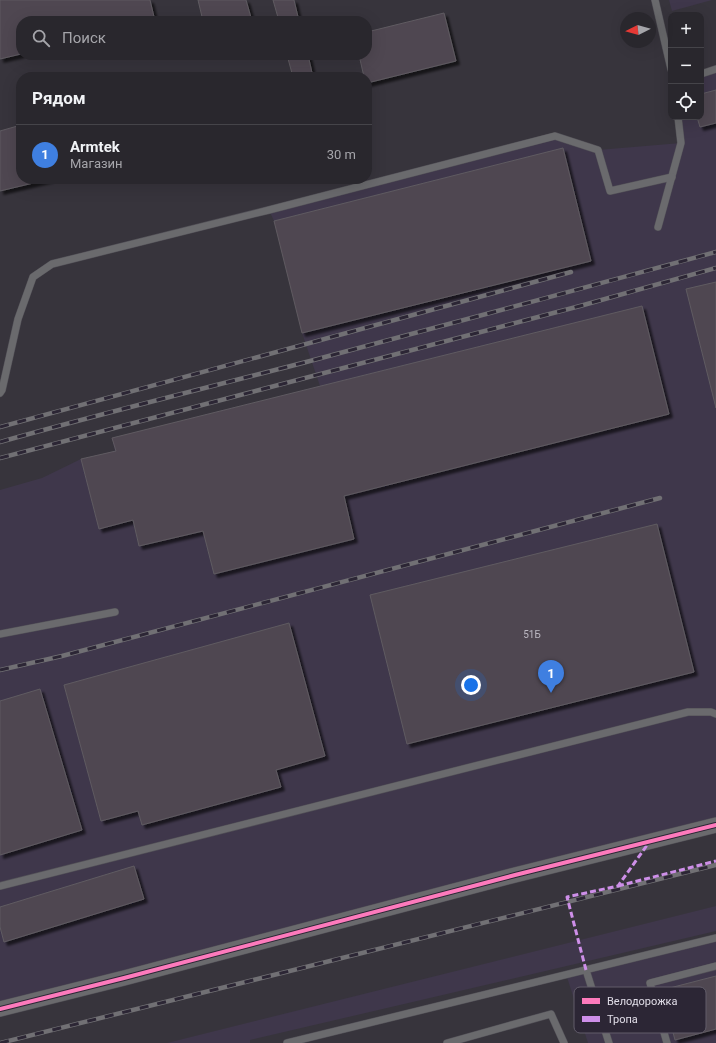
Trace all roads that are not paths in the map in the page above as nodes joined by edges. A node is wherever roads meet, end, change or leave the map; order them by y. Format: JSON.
{"nodes":[{"id":1,"x":655,"y":0,"type":"edge"},
{"id":2,"x":668,"y":56,"type":"edge"},
{"id":3,"x":716,"y":69,"type":"edge"},
{"id":4,"x":704,"y":73,"type":"edge"},
{"id":5,"x":678,"y":120,"type":"edge"},
{"id":6,"x":672,"y":178,"type":"junction"},
{"id":7,"x":372,"y":183,"type":"edge"},
{"id":8,"x":370,"y":184,"type":"edge"},
{"id":9,"x":658,"y":228,"type":"dead end"},
{"id":10,"x":0,"y":393,"type":"edge"},
{"id":11,"x":115,"y":612,"type":"dead end"},
{"id":12,"x":0,"y":634,"type":"edge"},
{"id":13,"x":716,"y":714,"type":"edge"},
{"id":14,"x":716,"y":825,"type":"edge"},
{"id":15,"x":0,"y":886,"type":"edge"},
{"id":16,"x":716,"y":938,"type":"edge"},
{"id":17,"x":716,"y":966,"type":"edge"},
{"id":18,"x":586,"y":970,"type":"junction"},
{"id":19,"x":591,"y":987,"type":"edge"},
{"id":20,"x":651,"y":987,"type":"edge"},
{"id":21,"x":0,"y":1009,"type":"edge"},
{"id":22,"x":606,"y":1033,"type":"edge"},
{"id":23,"x":664,"y":1033,"type":"edge"},
{"id":24,"x":287,"y":1043,"type":"edge"},
{"id":25,"x":447,"y":1043,"type":"edge"},
{"id":26,"x":564,"y":1043,"type":"edge"},
{"id":27,"x":609,"y":1043,"type":"edge"},
{"id":28,"x":667,"y":1043,"type":"edge"}],
"edges":[{"from":1,"to":2,"type":"lane"},
{"from":3,"to":4,"type":"lane"},
{"from":5,"to":6,"type":"lane"},
{"from":6,"to":7,"type":"lane"},
{"from":6,"to":9,"type":"lane"},
{"from":8,"to":10,"type":"lane"},
{"from":11,"to":12,"type":"lane"},
{"from":13,"to":15,"type":"lane"},
{"from":14,"to":21,"type":"street"},
{"from":16,"to":18,"type":"lane"},
{"from":17,"to":20,"type":"lane"},
{"from":18,"to":19,"type":"lane"},
{"from":18,"to":24,"type":"lane"},
{"from":22,"to":27,"type":"lane"},
{"from":23,"to":28,"type":"lane"},
{"from":25,"to":26,"type":"lane"}]}
